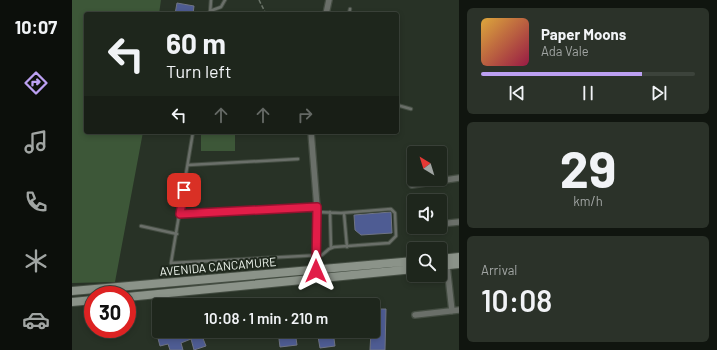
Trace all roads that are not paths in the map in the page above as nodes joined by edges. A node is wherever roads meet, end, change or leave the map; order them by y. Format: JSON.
{"nodes":[{"id":1,"x":211,"y":0,"type":"edge"},
{"id":2,"x":225,"y":0,"type":"edge"},
{"id":3,"x":329,"y":0,"type":"edge"},
{"id":4,"x":350,"y":9,"type":"dead end"},
{"id":5,"x":210,"y":12,"type":"edge"},
{"id":6,"x":326,"y":12,"type":"edge"},
{"id":7,"x":349,"y":12,"type":"edge"},
{"id":8,"x":399,"y":106,"type":"edge"},
{"id":9,"x":410,"y":109,"type":"dead end"},
{"id":10,"x":193,"y":134,"type":"edge"},
{"id":11,"x":311,"y":134,"type":"edge"},
{"id":12,"x":298,"y":160,"type":"dead end"},
{"id":13,"x":188,"y":165,"type":"junction"},
{"id":14,"x":459,"y":178,"type":"edge"},
{"id":15,"x":447,"y":180,"type":"edge"},
{"id":16,"x":317,"y":210,"type":"junction"},
{"id":17,"x":330,"y":212,"type":"junction"},
{"id":18,"x":344,"y":213,"type":"junction"},
{"id":19,"x":180,"y":214,"type":"junction"},
{"id":20,"x":459,"y":222,"type":"edge"},
{"id":21,"x":447,"y":223,"type":"edge"},
{"id":22,"x":141,"y":226,"type":"dead end"},
{"id":23,"x":177,"y":234,"type":"junction"},
{"id":24,"x":347,"y":247,"type":"junction"},
{"id":25,"x":331,"y":248,"type":"junction"},
{"id":26,"x":316,"y":255,"type":"junction"},
{"id":27,"x":459,"y":257,"type":"edge"},
{"id":28,"x":447,"y":258,"type":"edge"},
{"id":29,"x":407,"y":262,"type":"edge"},
{"id":30,"x":459,"y":264,"type":"edge"},
{"id":31,"x":447,"y":266,"type":"edge"},
{"id":32,"x":407,"y":269,"type":"edge"},
{"id":33,"x":317,"y":275,"type":"junction"},
{"id":34,"x":446,"y":282,"type":"edge"},
{"id":35,"x":72,"y":291,"type":"edge"},
{"id":36,"x":136,"y":296,"type":"edge"},
{"id":37,"x":84,"y":301,"type":"edge"},
{"id":38,"x":72,"y":302,"type":"edge"},
{"id":39,"x":459,"y":310,"type":"edge"},
{"id":40,"x":452,"y":311,"type":"junction"},
{"id":41,"x":415,"y":315,"type":"dead end"}],
"edges":[{"from":1,"to":5,"type":"lane"},
{"from":2,"to":5,"type":"lane"},
{"from":3,"to":6,"type":"street"},
{"from":4,"to":7,"type":"lane"},
{"from":8,"to":9,"type":"lane"},
{"from":10,"to":13,"type":"lane"},
{"from":11,"to":16,"type":"street"},
{"from":12,"to":13,"type":"lane"},
{"from":13,"to":19,"type":"lane"},
{"from":14,"to":15,"type":"street"},
{"from":16,"to":17,"type":"lane"},
{"from":16,"to":19,"type":"lane"},
{"from":16,"to":26,"type":"street"},
{"from":17,"to":18,"type":"lane"},
{"from":17,"to":25,"type":"lane"},
{"from":18,"to":24,"type":"lane"},
{"from":18,"to":24,"type":"lane"},
{"from":19,"to":23,"type":"lane"},
{"from":20,"to":21,"type":"street"},
{"from":22,"to":23,"type":"lane"},
{"from":23,"to":26,"type":"lane"},
{"from":24,"to":25,"type":"lane"},
{"from":25,"to":26,"type":"lane"},
{"from":26,"to":33,"type":"street"},
{"from":27,"to":28,"type":"main road"},
{"from":29,"to":33,"type":"main road","name":"AVENIDA CANCAMURE"},
{"from":30,"to":31,"type":"main road"},
{"from":32,"to":33,"type":"main road","name":"AVENIDA CANCAMURE"},
{"from":33,"to":35,"type":"main road","name":"AVENIDA CANCAMURE"},
{"from":33,"to":36,"type":"main road","name":"AVENIDA CANCAMURE"},
{"from":34,"to":40,"type":"street"},
{"from":37,"to":38,"type":"main road"},
{"from":39,"to":40,"type":"street"},
{"from":40,"to":41,"type":"street"}]}
